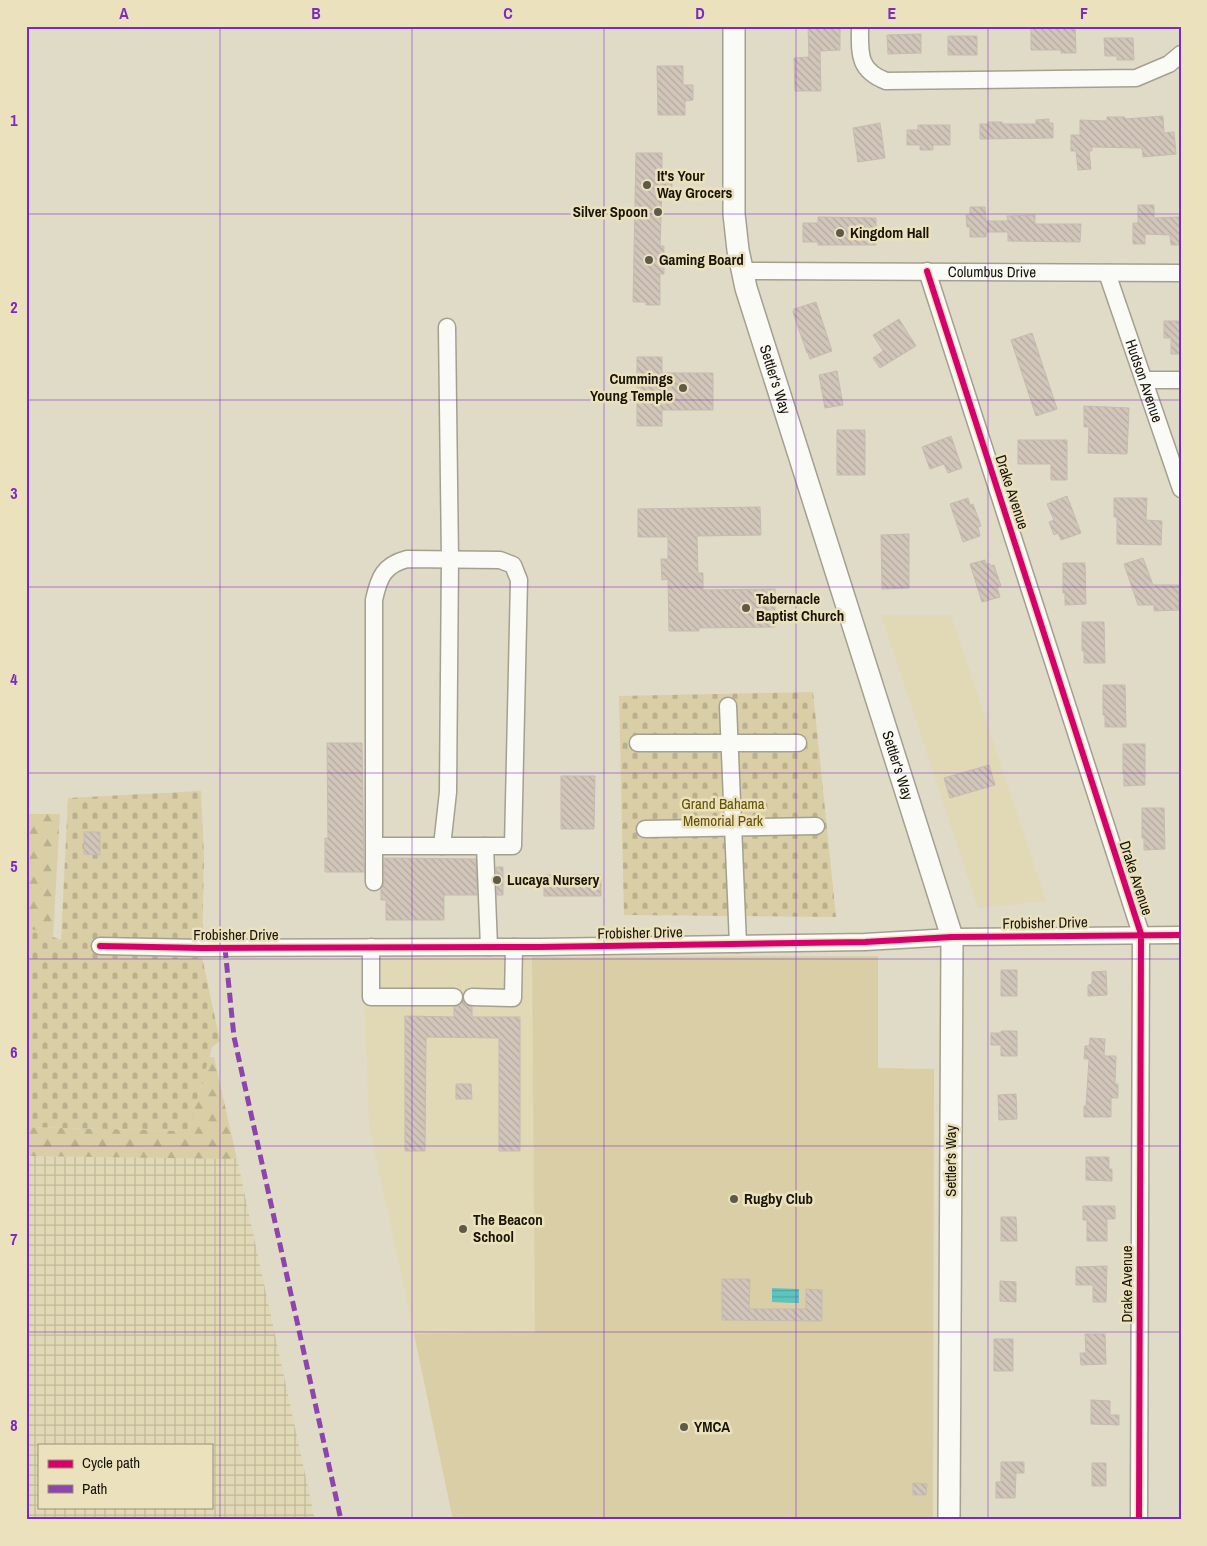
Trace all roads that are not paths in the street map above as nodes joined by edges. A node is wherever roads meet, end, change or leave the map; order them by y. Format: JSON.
{"nodes":[{"id":1,"x":734,"y":26,"type":"edge"},
{"id":2,"x":860,"y":26,"type":"edge"},
{"id":3,"x":1181,"y":54,"type":"edge"},
{"id":4,"x":743,"y":271,"type":"junction"},
{"id":5,"x":927,"y":271,"type":"junction"},
{"id":6,"x":1107,"y":273,"type":"junction"},
{"id":7,"x":1181,"y":273,"type":"edge"},
{"id":8,"x":447,"y":327,"type":"dead end"},
{"id":9,"x":1145,"y":380,"type":"junction"},
{"id":10,"x":1181,"y":380,"type":"edge"},
{"id":11,"x":1181,"y":488,"type":"edge"},
{"id":12,"x":450,"y":559,"type":"junction"},
{"id":13,"x":728,"y":706,"type":"dead end"},
{"id":14,"x":638,"y":743,"type":"dead end"},
{"id":15,"x":730,"y":743,"type":"junction"},
{"id":16,"x":798,"y":743,"type":"dead end"},
{"id":17,"x":816,"y":826,"type":"dead end"},
{"id":18,"x":733,"y":828,"type":"junction"},
{"id":19,"x":645,"y":829,"type":"dead end"},
{"id":20,"x":374,"y":846,"type":"junction"},
{"id":21,"x":442,"y":846,"type":"junction"},
{"id":22,"x":485,"y":846,"type":"junction"},
{"id":23,"x":374,"y":882,"type":"dead end"},
{"id":24,"x":1141,"y":934,"type":"junction"},
{"id":25,"x":1181,"y":934,"type":"edge"},
{"id":26,"x":952,"y":938,"type":"junction"},
{"id":27,"x":738,"y":944,"type":"junction"},
{"id":28,"x":100,"y":946,"type":"dead end"},
{"id":29,"x":371,"y":947,"type":"junction"},
{"id":30,"x":489,"y":947,"type":"junction"},
{"id":31,"x":514,"y":947,"type":"junction"},
{"id":32,"x":454,"y":997,"type":"dead end"},
{"id":33,"x":472,"y":997,"type":"dead end"},
{"id":34,"x":949,"y":1520,"type":"edge"},
{"id":35,"x":1139,"y":1520,"type":"edge"}],
"edges":[{"from":1,"to":4,"type":"main road","name":"Settler's Way"},
{"from":2,"to":3,"type":"street"},
{"from":4,"to":5,"type":"street","name":"Columbus Drive"},
{"from":4,"to":26,"type":"main road","name":"Settler's Way"},
{"from":5,"to":6,"type":"street","name":"Columbus Drive"},
{"from":5,"to":24,"type":"street","name":"Drake Avenue"},
{"from":6,"to":7,"type":"street","name":"Columbus Drive"},
{"from":6,"to":9,"type":"street","name":"Hudson Avenue"},
{"from":8,"to":12,"type":"street"},
{"from":9,"to":10,"type":"street"},
{"from":9,"to":11,"type":"street","name":"Hudson Avenue"},
{"from":12,"to":20,"type":"street"},
{"from":12,"to":21,"type":"street"},
{"from":12,"to":22,"type":"street"},
{"from":13,"to":15,"type":"street"},
{"from":14,"to":15,"type":"street"},
{"from":15,"to":16,"type":"street"},
{"from":15,"to":18,"type":"street"},
{"from":17,"to":18,"type":"street"},
{"from":18,"to":19,"type":"street"},
{"from":18,"to":27,"type":"street"},
{"from":20,"to":21,"type":"street"},
{"from":20,"to":23,"type":"street"},
{"from":21,"to":22,"type":"street"},
{"from":22,"to":30,"type":"street"},
{"from":24,"to":25,"type":"street","name":"Frobisher Drive"},
{"from":24,"to":26,"type":"street","name":"Frobisher Drive"},
{"from":24,"to":35,"type":"street","name":"Drake Avenue"},
{"from":26,"to":27,"type":"street","name":"Frobisher Drive"},
{"from":26,"to":34,"type":"main road","name":"Settler's Way"},
{"from":27,"to":31,"type":"street","name":"Frobisher Drive"},
{"from":28,"to":29,"type":"street","name":"Frobisher Drive"},
{"from":29,"to":30,"type":"street","name":"Frobisher Drive"},
{"from":29,"to":32,"type":"street"},
{"from":30,"to":31,"type":"street","name":"Frobisher Drive"},
{"from":31,"to":33,"type":"street"}]}
